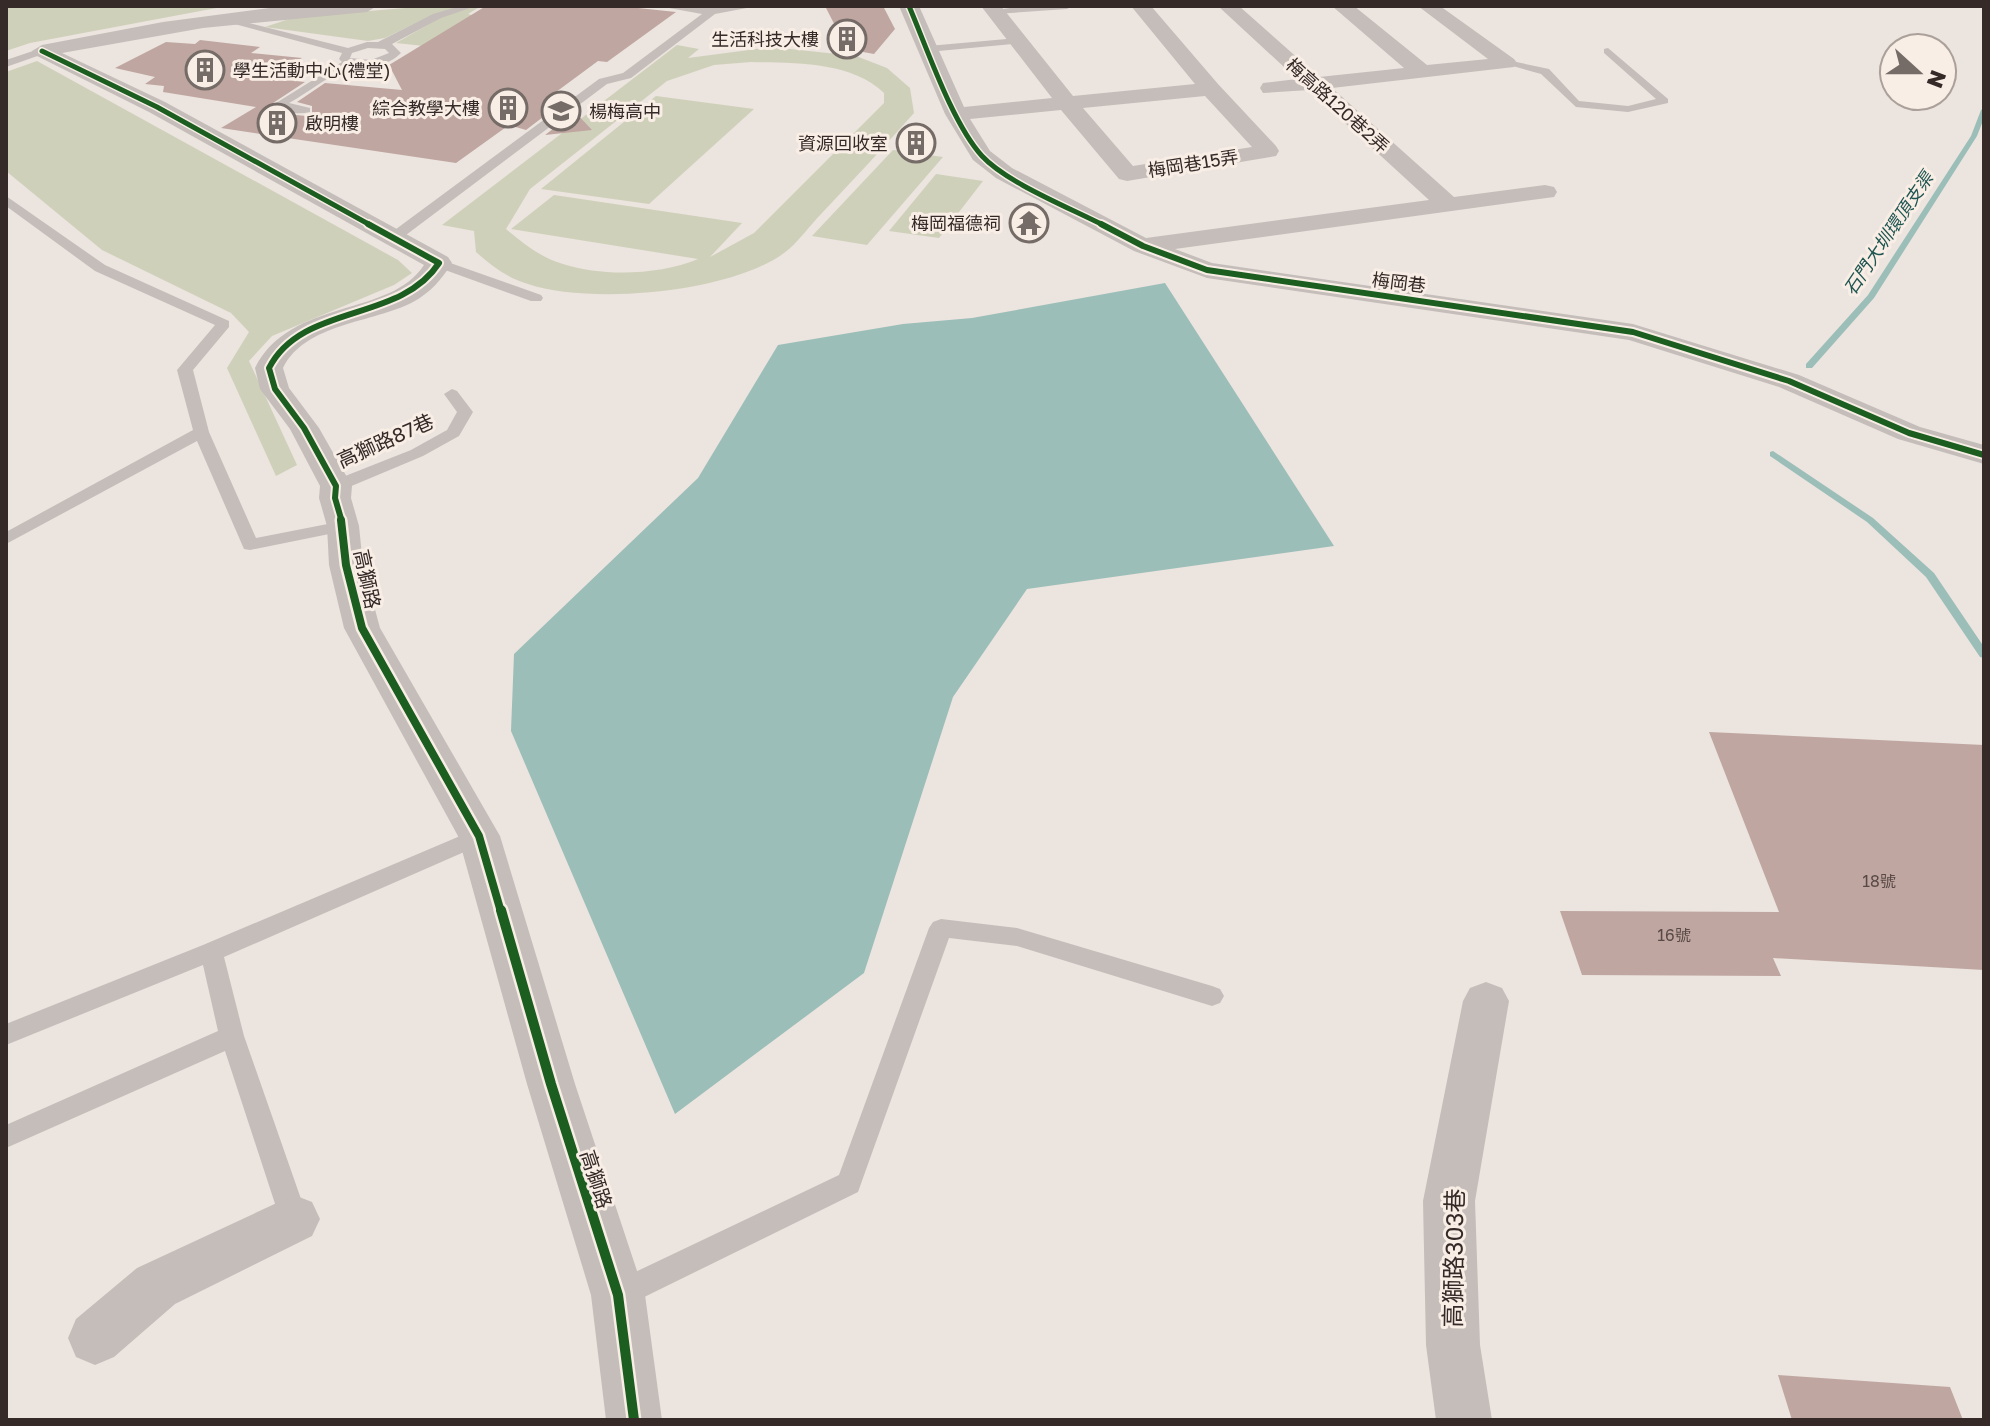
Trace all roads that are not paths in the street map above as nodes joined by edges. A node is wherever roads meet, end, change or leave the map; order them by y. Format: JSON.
{"nodes":[{"id":1,"x":367,"y":6,"type":"edge"},
{"id":2,"x":471,"y":6,"type":"edge"},
{"id":3,"x":663,"y":6,"type":"edge"},
{"id":4,"x":909,"y":6,"type":"edge"},
{"id":5,"x":1067,"y":6,"type":"edge"},
{"id":6,"x":1141,"y":6,"type":"edge"},
{"id":7,"x":1228,"y":6,"type":"edge"},
{"id":8,"x":1342,"y":6,"type":"edge"},
{"id":9,"x":1428,"y":6,"type":"edge"},
{"id":10,"x":747,"y":7,"type":"edge"},
{"id":11,"x":286,"y":8,"type":"edge"},
{"id":12,"x":993,"y":9,"type":"edge"},
{"id":13,"x":711,"y":12,"type":"junction"},
{"id":14,"x":221,"y":19,"type":"junction"},
{"id":15,"x":381,"y":45,"type":"junction"},
{"id":16,"x":928,"y":49,"type":"junction"},
{"id":17,"x":1024,"y":49,"type":"junction"},
{"id":18,"x":42,"y":51,"type":"junction"},
{"id":19,"x":1608,"y":51,"type":"dead end"},
{"id":20,"x":349,"y":56,"type":"junction"},
{"id":21,"x":1507,"y":63,"type":"junction"},
{"id":22,"x":6,"y":64,"type":"edge"},
{"id":23,"x":1420,"y":70,"type":"junction"},
{"id":24,"x":1312,"y":82,"type":"junction"},
{"id":25,"x":1271,"y":88,"type":"dead end"},
{"id":26,"x":1210,"y":89,"type":"junction"},
{"id":27,"x":1066,"y":102,"type":"junction"},
{"id":28,"x":306,"y":110,"type":"dead end"},
{"id":29,"x":956,"y":114,"type":"junction"},
{"id":30,"x":1545,"y":192,"type":"dead end"},
{"id":31,"x":6,"y":200,"type":"edge"},
{"id":32,"x":1448,"y":204,"type":"junction"},
{"id":33,"x":393,"y":238,"type":"junction"},
{"id":34,"x":1143,"y":246,"type":"junction"},
{"id":35,"x":439,"y":263,"type":"junction"},
{"id":36,"x":536,"y":298,"type":"dead end"},
{"id":37,"x":452,"y":394,"type":"dead end"},
{"id":38,"x":201,"y":432,"type":"junction"},
{"id":39,"x":1984,"y":455,"type":"edge"},
{"id":40,"x":336,"y":486,"type":"junction"},
{"id":41,"x":343,"y":526,"type":"junction"},
{"id":42,"x":6,"y":539,"type":"edge"},
{"id":43,"x":479,"y":836,"type":"junction"},
{"id":44,"x":211,"y":952,"type":"junction"},
{"id":45,"x":1212,"y":996,"type":"dead end"},
{"id":46,"x":1486,"y":1001,"type":"dead end"},
{"id":47,"x":6,"y":1035,"type":"edge"},
{"id":48,"x":232,"y":1036,"type":"junction"},
{"id":49,"x":6,"y":1137,"type":"edge"},
{"id":50,"x":294,"y":1219,"type":"joint"},
{"id":51,"x":618,"y":1295,"type":"junction"},
{"id":52,"x":95,"y":1338,"type":"dead end"},
{"id":53,"x":634,"y":1420,"type":"edge"},
{"id":54,"x":1464,"y":1420,"type":"edge"}],
"edges":[{"from":1,"to":11,"type":"street"},
{"from":2,"to":15,"type":"lane"},
{"from":3,"to":13,"type":"lane"},
{"from":4,"to":16,"type":"street","name":"梅岡巷"},
{"from":5,"to":12,"type":"lane"},
{"from":6,"to":26,"type":"street","name":"梅岡巷15弄"},
{"from":7,"to":24,"type":"street","name":"梅高路120巷2弄"},
{"from":8,"to":23,"type":"street"},
{"from":9,"to":21,"type":"street"},
{"from":10,"to":13,"type":"lane"},
{"from":11,"to":14,"type":"street"},
{"from":12,"to":17,"type":"street","name":"梅岡巷15弄"},
{"from":13,"to":33,"type":"lane"},
{"from":14,"to":18,"type":"street"},
{"from":14,"to":20,"type":"lane"},
{"from":15,"to":20,"type":"lane"},
{"from":15,"to":20,"type":"lane"},
{"from":16,"to":17,"type":"lane"},
{"from":16,"to":29,"type":"street","name":"梅岡巷"},
{"from":17,"to":27,"type":"street","name":"梅岡巷15弄"},
{"from":18,"to":22,"type":"lane"},
{"from":18,"to":33,"type":"street"},
{"from":19,"to":21,"type":"lane"},
{"from":20,"to":28,"type":"lane"},
{"from":21,"to":23,"type":"street"},
{"from":23,"to":24,"type":"street"},
{"from":24,"to":25,"type":"street"},
{"from":24,"to":32,"type":"street","name":"梅高路120巷2弄"},
{"from":26,"to":27,"type":"street"},
{"from":26,"to":27,"type":"street","name":"梅岡巷15弄"},
{"from":27,"to":29,"type":"street"},
{"from":29,"to":34,"type":"street","name":"梅岡巷"},
{"from":30,"to":32,"type":"street"},
{"from":31,"to":38,"type":"lane"},
{"from":32,"to":34,"type":"street"},
{"from":33,"to":35,"type":"street"},
{"from":34,"to":39,"type":"street","name":"梅岡巷"},
{"from":35,"to":36,"type":"lane"},
{"from":35,"to":40,"type":"street","name":"高獅路"},
{"from":37,"to":40,"type":"lane","name":"高獅路87巷"},
{"from":38,"to":41,"type":"lane"},
{"from":38,"to":42,"type":"lane"},
{"from":40,"to":41,"type":"street","name":"高獅路"},
{"from":41,"to":43,"type":"street","name":"高獅路"},
{"from":43,"to":44,"type":"lane"},
{"from":43,"to":51,"type":"street","name":"高獅路"},
{"from":44,"to":47,"type":"lane"},
{"from":44,"to":48,"type":"lane"},
{"from":45,"to":51,"type":"lane"},
{"from":46,"to":54,"type":"street","name":"高獅路303巷"},
{"from":48,"to":49,"type":"lane"},
{"from":48,"to":50,"type":"lane"},
{"from":50,"to":52,"type":"street"},
{"from":51,"to":53,"type":"street","name":"高獅路"}]}
